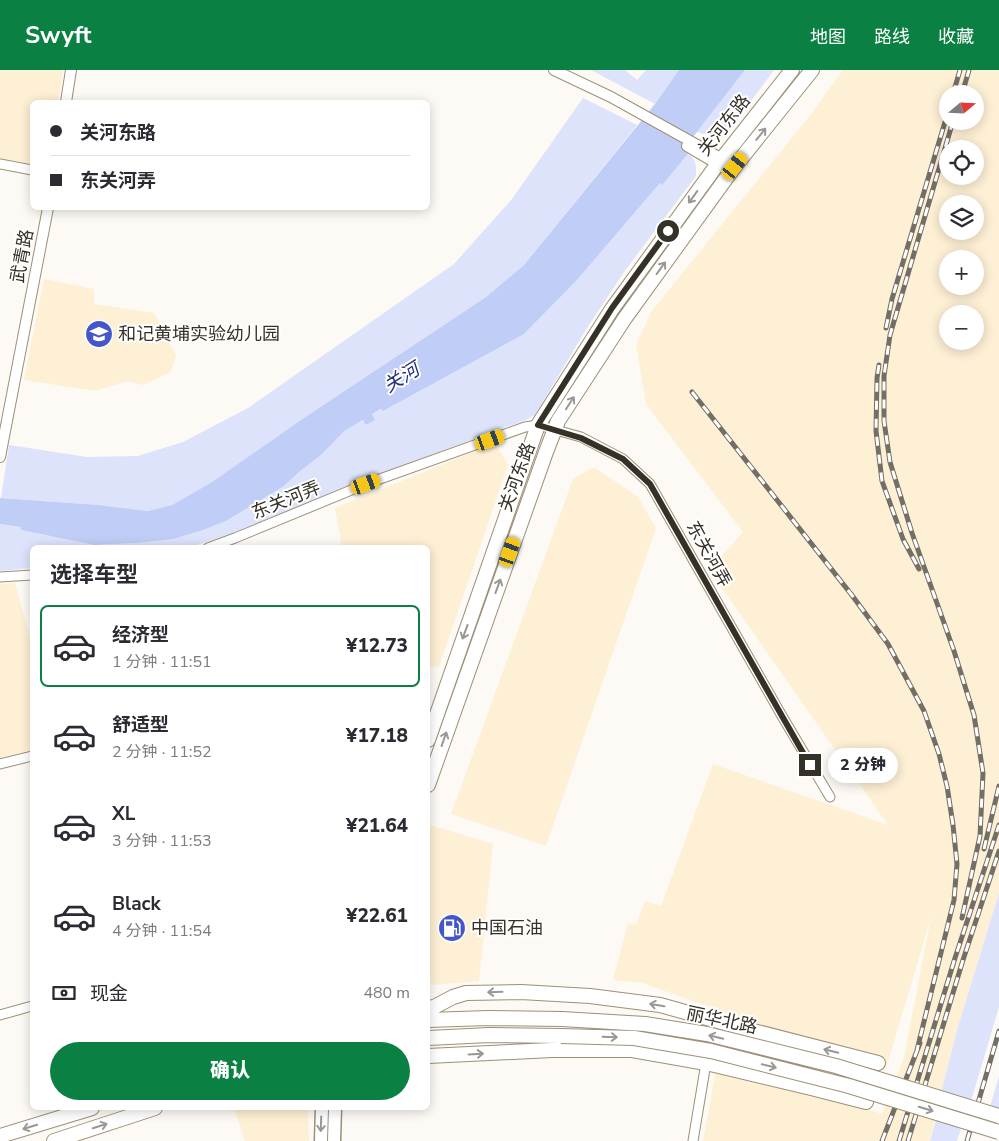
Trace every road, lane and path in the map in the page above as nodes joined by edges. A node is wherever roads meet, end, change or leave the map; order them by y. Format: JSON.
{"nodes":[{"id":1,"x":71,"y":70,"type":"edge"},
{"id":2,"x":554,"y":70,"type":"edge"},
{"id":3,"x":792,"y":70,"type":"edge"},
{"id":4,"x":812,"y":70,"type":"edge"},
{"id":5,"x":66,"y":100,"type":"edge"},
{"id":6,"x":720,"y":161,"type":"junction"},
{"id":7,"x":0,"y":164,"type":"edge"},
{"id":8,"x":733,"y":169,"type":"junction"},
{"id":9,"x":30,"y":170,"type":"edge"},
{"id":10,"x":48,"y":210,"type":"edge"},
{"id":11,"x":538,"y":425,"type":"junction"},
{"id":12,"x":554,"y":430,"type":"junction"},
{"id":13,"x":0,"y":457,"type":"edge"},
{"id":14,"x":216,"y":545,"type":"edge"},
{"id":15,"x":30,"y":575,"type":"edge"},
{"id":16,"x":0,"y":577,"type":"edge"},
{"id":17,"x":430,"y":734,"type":"edge"},
{"id":18,"x":30,"y":756,"type":"edge"},
{"id":19,"x":0,"y":764,"type":"edge"},
{"id":20,"x":430,"y":779,"type":"edge"},
{"id":21,"x":830,"y":797,"type":"dead end"},
{"id":22,"x":30,"y":1007,"type":"edge"},
{"id":23,"x":430,"y":1007,"type":"edge"},
{"id":24,"x":0,"y":1015,"type":"edge"},
{"id":25,"x":488,"y":1018,"type":"junction"},
{"id":26,"x":430,"y":1020,"type":"edge"},
{"id":27,"x":430,"y":1038,"type":"edge"},
{"id":28,"x":430,"y":1056,"type":"edge"},
{"id":29,"x":706,"y":1062,"type":"junction"},
{"id":30,"x":878,"y":1063,"type":"dead end"},
{"id":31,"x":866,"y":1102,"type":"dead end"},
{"id":32,"x":86,"y":1110,"type":"edge"},
{"id":33,"x":149,"y":1110,"type":"edge"},
{"id":34,"x":322,"y":1110,"type":"edge"},
{"id":35,"x":335,"y":1110,"type":"edge"},
{"id":36,"x":999,"y":1116,"type":"edge"},
{"id":37,"x":999,"y":1132,"type":"edge"},
{"id":38,"x":0,"y":1136,"type":"edge"},
{"id":39,"x":54,"y":1141,"type":"edge"},
{"id":40,"x":321,"y":1141,"type":"edge"},
{"id":41,"x":334,"y":1141,"type":"edge"},
{"id":42,"x":693,"y":1141,"type":"edge"}],
"edges":[{"from":1,"to":5,"type":"street"},
{"from":2,"to":6,"type":"street"},
{"from":3,"to":6,"type":"main road","name":"关河东路"},
{"from":8,"to":4,"type":"main road","name":"关河东路","one_way":true},
{"from":6,"to":8,"type":"street"},
{"from":6,"to":11,"type":"main road","name":"关河东路","one_way":true},
{"from":7,"to":9,"type":"street"},
{"from":12,"to":8,"type":"main road","name":"关河东路","one_way":true},
{"from":10,"to":13,"type":"street","name":"武青路"},
{"from":11,"to":12,"type":"street","name":"东关河弄"},
{"from":11,"to":14,"type":"street","name":"东关河弄"},
{"from":11,"to":17,"type":"main road","name":"关河东路","one_way":true},
{"from":20,"to":12,"type":"main road","name":"关河东路","one_way":true},
{"from":12,"to":21,"type":"street","name":"东关河弄"},
{"from":15,"to":16,"type":"street"},
{"from":18,"to":19,"type":"street"},
{"from":22,"to":24,"type":"street"},
{"from":23,"to":25,"type":"main road"},
{"from":30,"to":23,"type":"main road","one_way":true},
{"from":25,"to":26,"type":"main road","name":"丽华北路"},
{"from":36,"to":25,"type":"main road","name":"丽华北路","one_way":true,"bridge":true},
{"from":27,"to":37,"type":"main road","name":"丽华北路","one_way":true,"bridge":true},
{"from":28,"to":29,"type":"main road","one_way":true},
{"from":29,"to":31,"type":"main road"},
{"from":29,"to":42,"type":"street"},
{"from":32,"to":38,"type":"main road","one_way":true},
{"from":39,"to":33,"type":"main road","one_way":true},
{"from":34,"to":40,"type":"main road","one_way":true},
{"from":35,"to":41,"type":"main road"}]}
